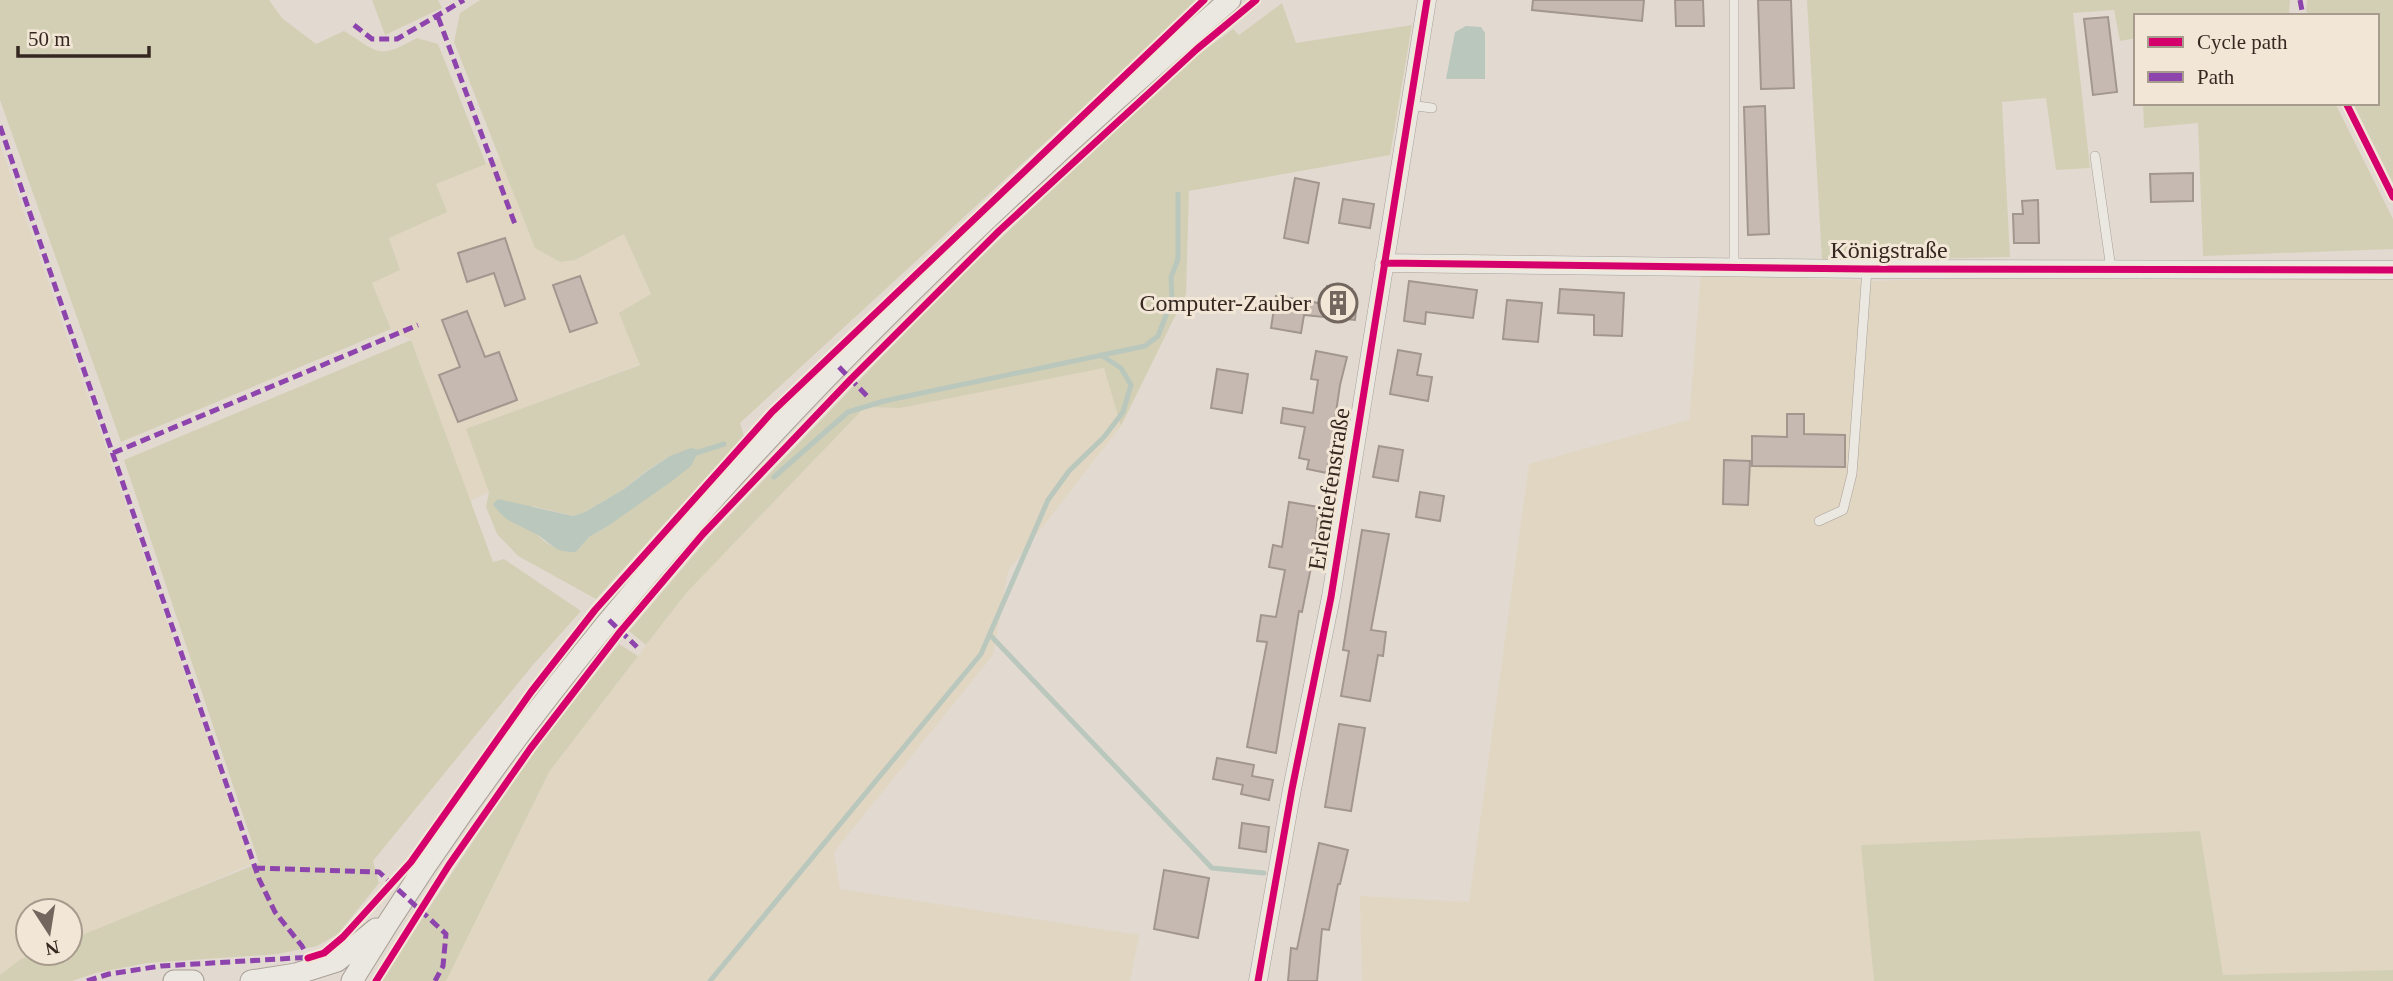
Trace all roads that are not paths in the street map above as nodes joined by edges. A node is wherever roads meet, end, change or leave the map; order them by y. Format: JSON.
{"nodes":[{"id":1,"x":1230,"y":0,"type":"edge"},
{"id":2,"x":1427,"y":0,"type":"edge"},
{"id":3,"x":1734,"y":0,"type":"edge"},
{"id":4,"x":1410,"y":105,"type":"junction"},
{"id":5,"x":1432,"y":108,"type":"dead end"},
{"id":6,"x":2095,"y":156,"type":"dead end"},
{"id":7,"x":1384,"y":263,"type":"junction"},
{"id":8,"x":1734,"y":268,"type":"junction"},
{"id":9,"x":1867,"y":269,"type":"junction"},
{"id":10,"x":2110,"y":269,"type":"junction"},
{"id":11,"x":2393,"y":270,"type":"edge"},
{"id":12,"x":1819,"y":521,"type":"dead end"},
{"id":13,"x":391,"y":917,"type":"junction"},
{"id":14,"x":174,"y":981,"type":"edge"},
{"id":15,"x":194,"y":981,"type":"edge"},
{"id":16,"x":251,"y":981,"type":"edge"},
{"id":17,"x":352,"y":981,"type":"edge"},
{"id":18,"x":1258,"y":981,"type":"edge"}],
"edges":[{"from":1,"to":13,"type":"street"},
{"from":2,"to":4,"type":"street","name":"Erlentiefenstraße"},
{"from":3,"to":8,"type":"lane"},
{"from":4,"to":5,"type":"lane"},
{"from":4,"to":7,"type":"street","name":"Erlentiefenstraße"},
{"from":6,"to":10,"type":"lane"},
{"from":7,"to":8,"type":"street","name":"Königstraße"},
{"from":7,"to":18,"type":"street","name":"Erlentiefenstraße"},
{"from":8,"to":9,"type":"street","name":"Königstraße"},
{"from":9,"to":10,"type":"street","name":"Königstraße"},
{"from":9,"to":12,"type":"lane"},
{"from":10,"to":11,"type":"street","name":"Königstraße"},
{"from":13,"to":16,"type":"street"},
{"from":13,"to":17,"type":"street"},
{"from":14,"to":15,"type":"street"}]}
